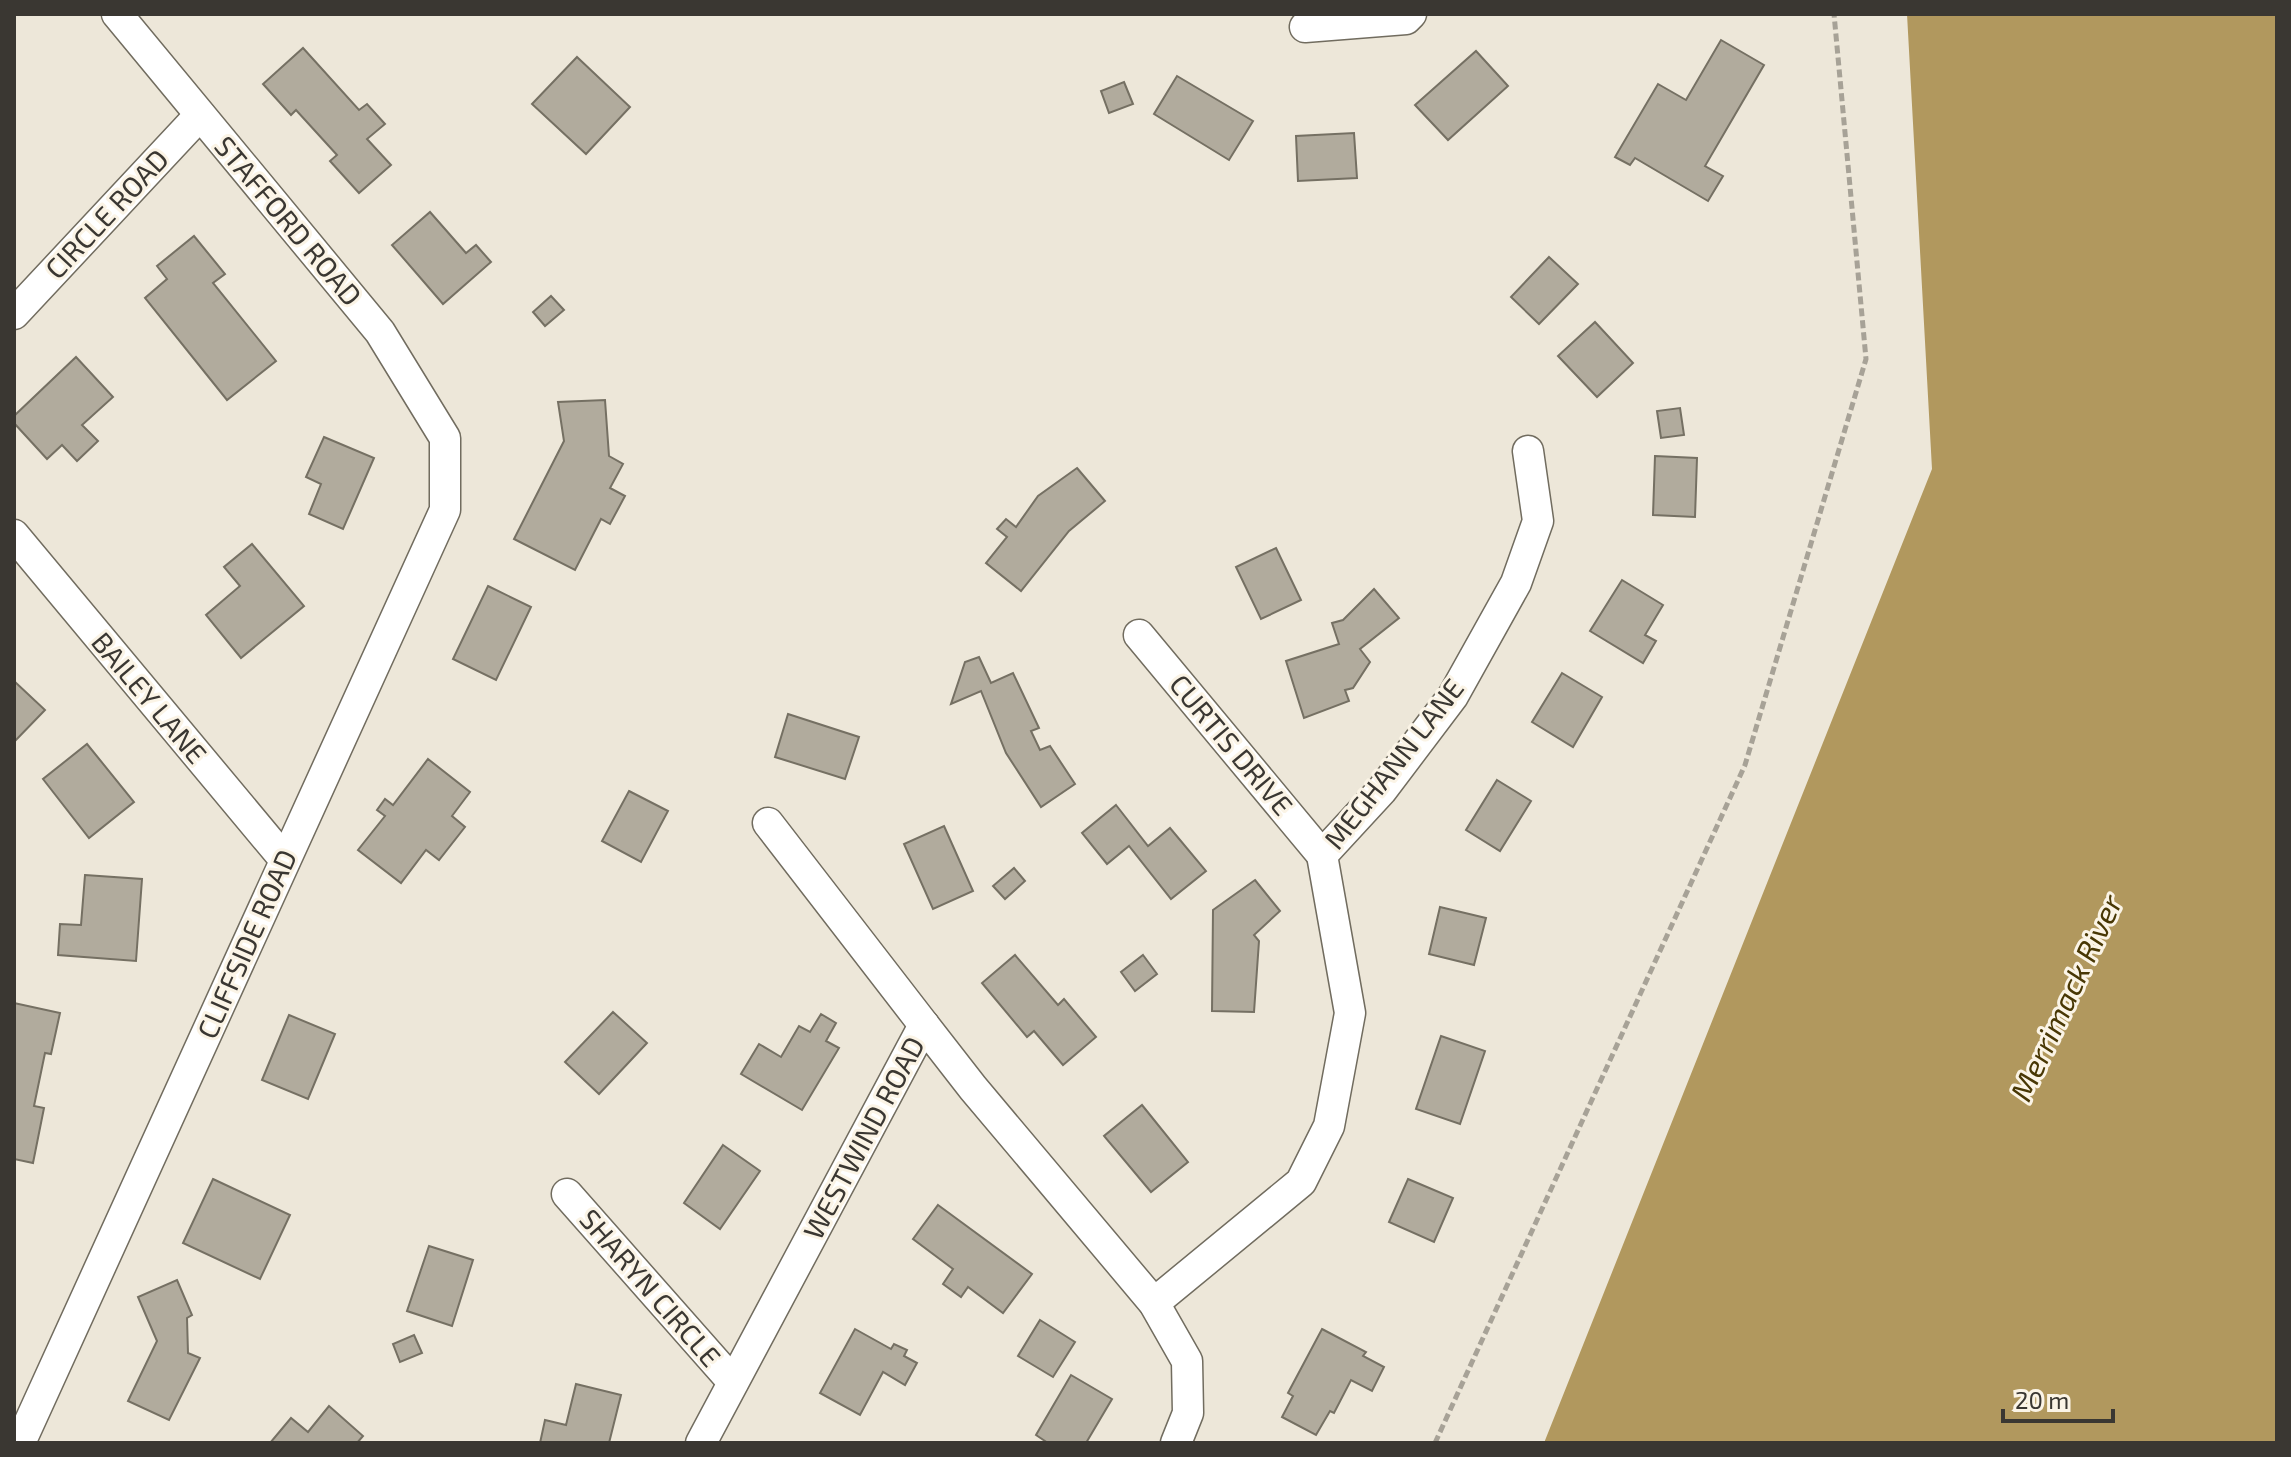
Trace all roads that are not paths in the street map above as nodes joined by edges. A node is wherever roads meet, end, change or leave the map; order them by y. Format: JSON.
{"nodes":[{"id":1,"x":117,"y":14,"type":"edge"},
{"id":2,"x":1411,"y":14,"type":"edge"},
{"id":3,"x":1305,"y":27,"type":"dead end"},
{"id":4,"x":200,"y":115,"type":"junction"},
{"id":5,"x":14,"y":314,"type":"edge"},
{"id":6,"x":445,"y":438,"type":"joint"},
{"id":7,"x":1528,"y":451,"type":"dead end"},
{"id":8,"x":14,"y":535,"type":"edge"},
{"id":9,"x":1139,"y":635,"type":"dead end"},
{"id":10,"x":768,"y":823,"type":"dead end"},
{"id":11,"x":1322,"y":855,"type":"junction"},
{"id":12,"x":285,"y":860,"type":"junction"},
{"id":13,"x":924,"y":1025,"type":"junction"},
{"id":14,"x":567,"y":1194,"type":"dead end"},
{"id":15,"x":1154,"y":1303,"type":"junction"},
{"id":16,"x":733,"y":1382,"type":"junction"},
{"id":17,"x":20,"y":1443,"type":"edge"},
{"id":18,"x":701,"y":1443,"type":"edge"},
{"id":19,"x":1176,"y":1443,"type":"edge"}],
"edges":[{"from":1,"to":4,"type":"street","name":"STAFFORD ROAD"},
{"from":2,"to":3,"type":"street"},
{"from":4,"to":5,"type":"street","name":"CIRCLE ROAD"},
{"from":4,"to":6,"type":"street","name":"STAFFORD ROAD"},
{"from":6,"to":12,"type":"street","name":"CLIFFSIDE ROAD"},
{"from":7,"to":11,"type":"street","name":"MEGHANN LANE"},
{"from":8,"to":12,"type":"street","name":"BAILEY LANE"},
{"from":9,"to":11,"type":"street","name":"CURTIS DRIVE"},
{"from":10,"to":13,"type":"street"},
{"from":11,"to":15,"type":"street","name":"MEGHANN LANE"},
{"from":12,"to":17,"type":"street","name":"CLIFFSIDE ROAD"},
{"from":13,"to":15,"type":"street","name":"WESTWIND ROAD"},
{"from":13,"to":16,"type":"street","name":"WESTWIND ROAD"},
{"from":14,"to":16,"type":"street","name":"SHARYN CIRCLE"},
{"from":15,"to":19,"type":"street","name":"WESTWIND ROAD"},
{"from":16,"to":18,"type":"street","name":"WESTWIND ROAD"}]}
